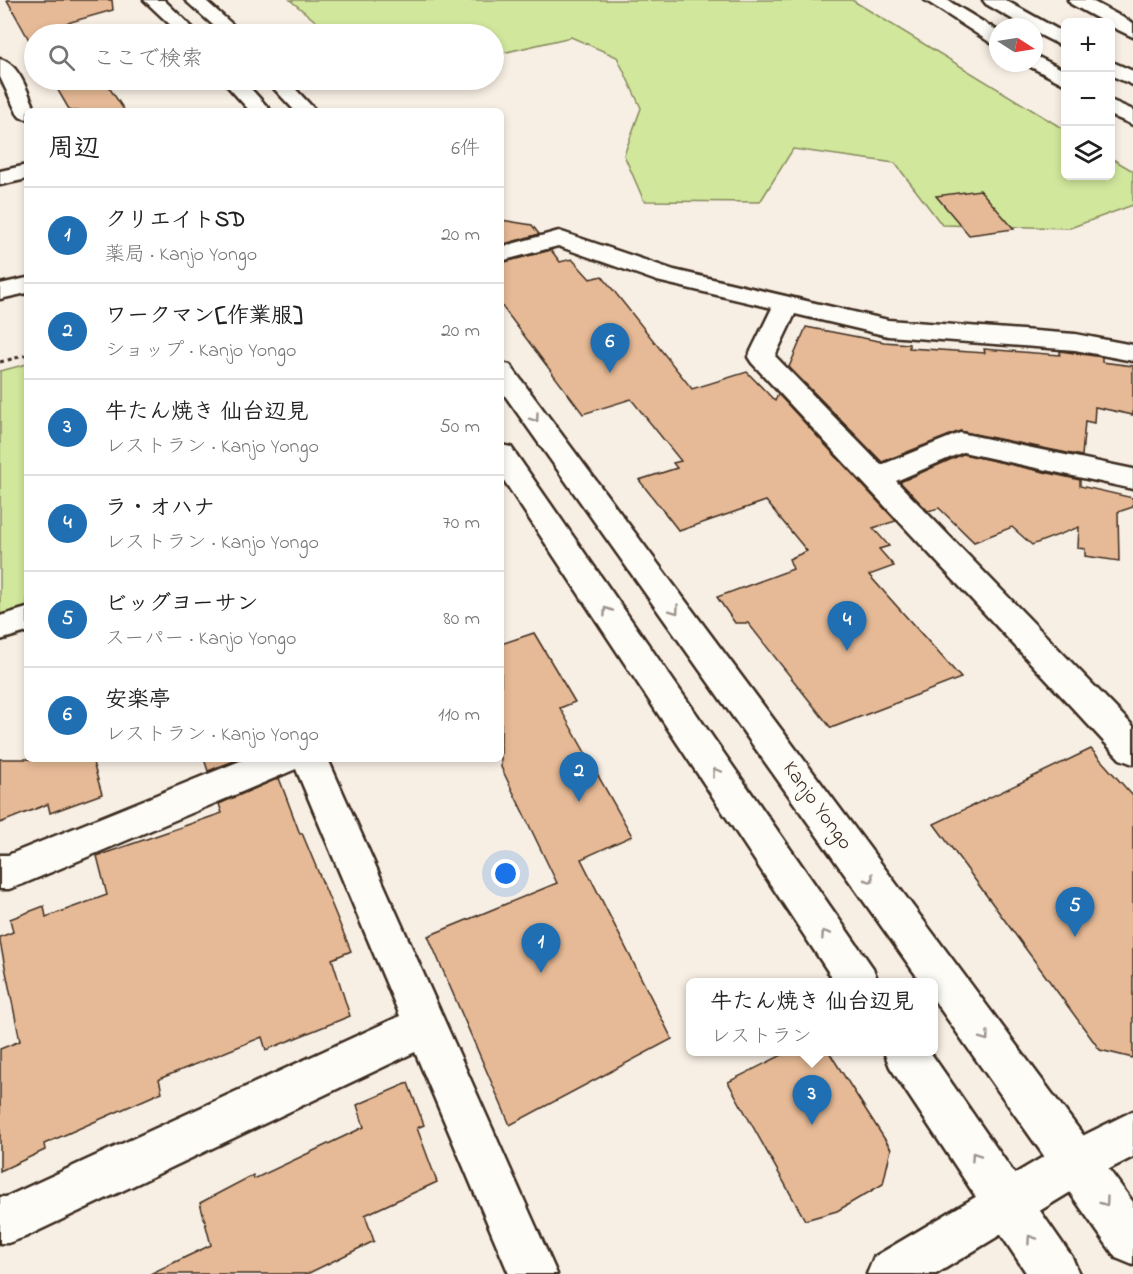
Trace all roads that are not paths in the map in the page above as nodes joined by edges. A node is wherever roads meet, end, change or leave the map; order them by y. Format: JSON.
{"nodes":[{"id":1,"x":153,"y":0,"type":"edge"},
{"id":2,"x":194,"y":0,"type":"edge"},
{"id":3,"x":934,"y":0,"type":"edge"},
{"id":4,"x":992,"y":0,"type":"edge"},
{"id":5,"x":1077,"y":0,"type":"edge"},
{"id":6,"x":178,"y":24,"type":"edge"},
{"id":7,"x":222,"y":24,"type":"edge"},
{"id":8,"x":1133,"y":31,"type":"edge"},
{"id":9,"x":989,"y":34,"type":"edge"},
{"id":10,"x":1061,"y":40,"type":"edge"},
{"id":11,"x":1043,"y":66,"type":"edge"},
{"id":12,"x":1115,"y":70,"type":"edge"},
{"id":13,"x":2,"y":71,"type":"edge"},
{"id":14,"x":1061,"y":77,"type":"edge"},
{"id":15,"x":1133,"y":80,"type":"edge"},
{"id":16,"x":241,"y":90,"type":"edge"},
{"id":17,"x":286,"y":90,"type":"edge"},
{"id":18,"x":24,"y":108,"type":"edge"},
{"id":19,"x":258,"y":108,"type":"edge"},
{"id":20,"x":303,"y":108,"type":"edge"},
{"id":21,"x":1115,"y":109,"type":"edge"},
{"id":22,"x":1133,"y":119,"type":"edge"},
{"id":23,"x":24,"y":173,"type":"edge"},
{"id":24,"x":0,"y":178,"type":"edge"},
{"id":25,"x":504,"y":254,"type":"edge"},
{"id":26,"x":24,"y":286,"type":"edge"},
{"id":27,"x":0,"y":292,"type":"edge"},
{"id":28,"x":787,"y":303,"type":"junction"},
{"id":29,"x":1133,"y":353,"type":"edge"},
{"id":30,"x":504,"y":375,"type":"edge"},
{"id":31,"x":504,"y":457,"type":"edge"},
{"id":32,"x":876,"y":479,"type":"junction"},
{"id":33,"x":1133,"y":479,"type":"edge"},
{"id":34,"x":24,"y":621,"type":"edge"},
{"id":35,"x":0,"y":628,"type":"edge"},
{"id":36,"x":1133,"y":749,"type":"edge"},
{"id":37,"x":276,"y":762,"type":"edge"},
{"id":38,"x":311,"y":762,"type":"edge"},
{"id":39,"x":0,"y":872,"type":"edge"},
{"id":40,"x":855,"y":978,"type":"edge"},
{"id":41,"x":426,"y":1026,"type":"junction"},
{"id":42,"x":908,"y":1056,"type":"edge"},
{"id":43,"x":1133,"y":1133,"type":"edge"},
{"id":44,"x":1076,"y":1163,"type":"junction"},
{"id":45,"x":1007,"y":1204,"type":"junction"},
{"id":46,"x":0,"y":1220,"type":"edge"},
{"id":47,"x":1133,"y":1241,"type":"edge"},
{"id":48,"x":533,"y":1274,"type":"edge"},
{"id":49,"x":891,"y":1274,"type":"edge"},
{"id":50,"x":1054,"y":1274,"type":"edge"}],
"edges":[{"from":1,"to":6,"type":"main road"},
{"from":2,"to":7,"type":"main road"},
{"from":3,"to":9,"type":"main road"},
{"from":4,"to":10,"type":"main road"},
{"from":5,"to":8,"type":"main road"},
{"from":11,"to":14,"type":"main road"},
{"from":12,"to":15,"type":"main road"},
{"from":13,"to":18,"type":"main road"},
{"from":16,"to":19,"type":"main road"},
{"from":17,"to":20,"type":"main road"},
{"from":21,"to":22,"type":"main road"},
{"from":23,"to":24,"type":"main road"},
{"from":25,"to":28,"type":"main road"},
{"from":26,"to":27,"type":"main road"},
{"from":28,"to":29,"type":"main road"},
{"from":28,"to":32,"type":"main road"},
{"from":30,"to":44,"type":"main road","name":"Kanjo Yongo","one_way":true},
{"from":40,"to":31,"type":"main road","one_way":true},
{"from":32,"to":33,"type":"main road"},
{"from":32,"to":36,"type":"main road"},
{"from":34,"to":35,"type":"main road"},
{"from":37,"to":39,"type":"main road"},
{"from":38,"to":41,"type":"main road"},
{"from":41,"to":46,"type":"main road"},
{"from":41,"to":48,"type":"main road"},
{"from":45,"to":42,"type":"main road","one_way":true},
{"from":43,"to":44,"type":"main road"},
{"from":44,"to":45,"type":"main road"},
{"from":44,"to":47,"type":"main road","name":"Kanjo Yongo","one_way":true},
{"from":45,"to":49,"type":"main road"},
{"from":50,"to":45,"type":"main road","one_way":true}]}
